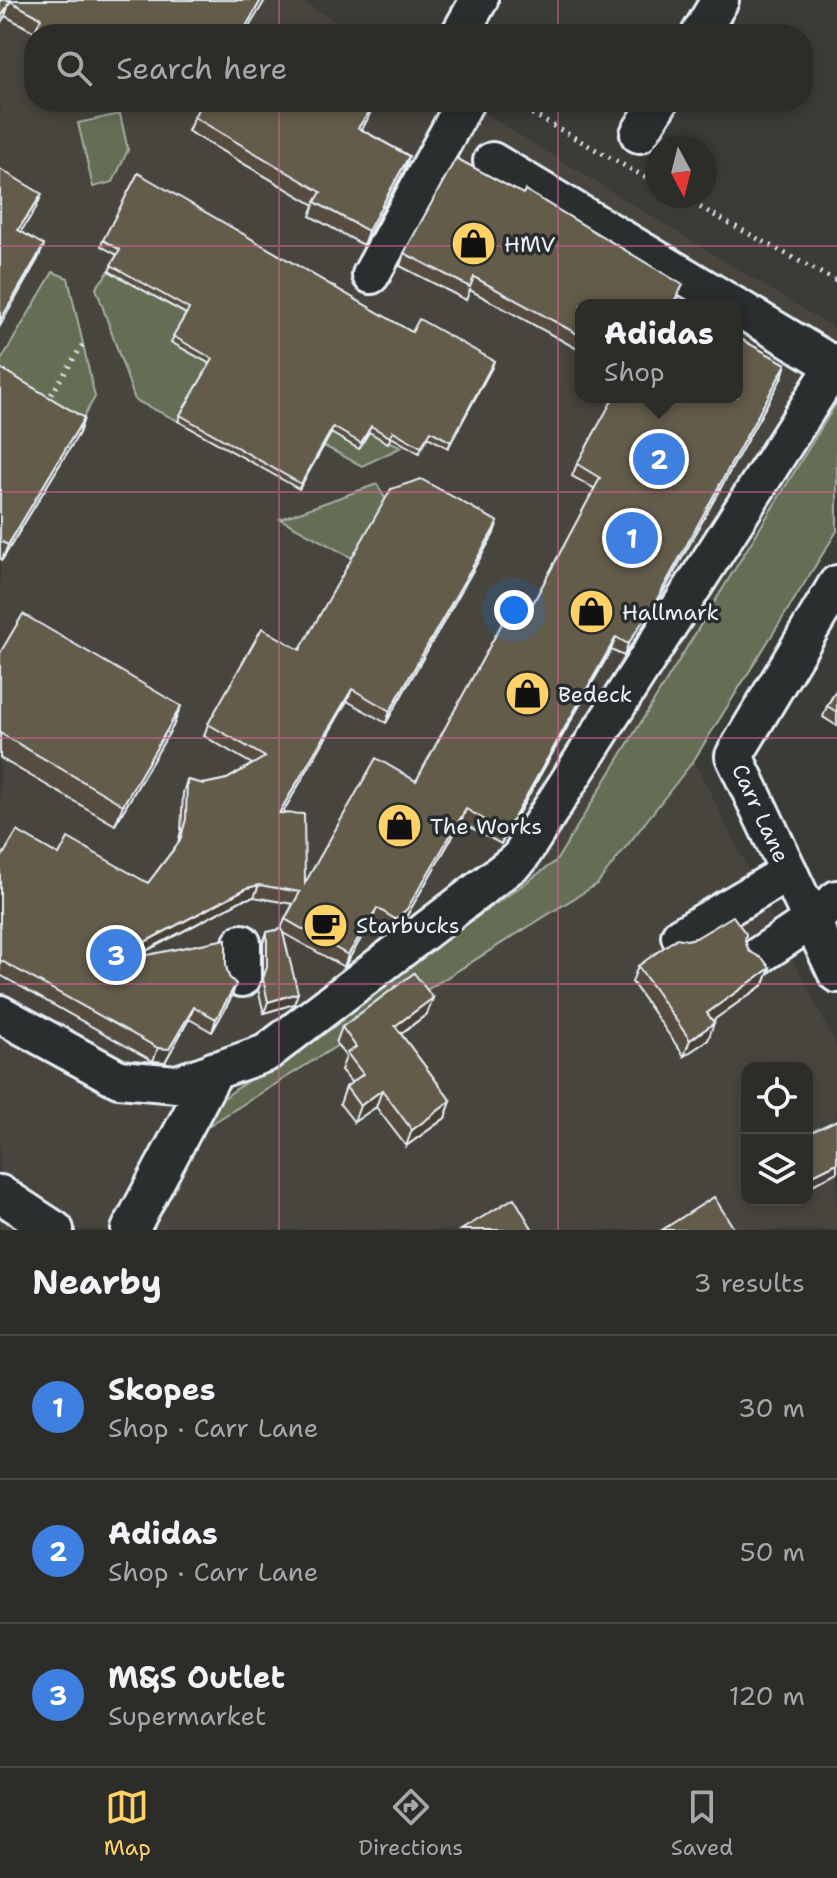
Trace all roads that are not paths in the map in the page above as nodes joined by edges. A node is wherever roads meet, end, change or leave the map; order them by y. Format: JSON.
{"nodes":[{"id":1,"x":479,"y":0,"type":"edge"},
{"id":2,"x":720,"y":0,"type":"edge"},
{"id":3,"x":466,"y":24,"type":"edge"},
{"id":4,"x":706,"y":24,"type":"edge"},
{"id":5,"x":460,"y":112,"type":"edge"},
{"id":6,"x":653,"y":112,"type":"edge"},
{"id":7,"x":639,"y":134,"type":"dead end"},
{"id":8,"x":492,"y":161,"type":"dead end"},
{"id":9,"x":371,"y":275,"type":"dead end"},
{"id":10,"x":723,"y":299,"type":"edge"},
{"id":11,"x":743,"y":311,"type":"edge"},
{"id":12,"x":836,"y":364,"type":"edge"},
{"id":13,"x":837,"y":584,"type":"edge"},
{"id":14,"x":789,"y":872,"type":"junction"},
{"id":15,"x":824,"y":910,"type":"edge"},
{"id":16,"x":680,"y":936,"type":"edge"},
{"id":17,"x":760,"y":955,"type":"edge"},
{"id":18,"x":837,"y":974,"type":"edge"},
{"id":19,"x":4,"y":1025,"type":"edge"},
{"id":20,"x":215,"y":1070,"type":"junction"},
{"id":21,"x":0,"y":1194,"type":"edge"},
{"id":22,"x":55,"y":1230,"type":"edge"},
{"id":23,"x":130,"y":1230,"type":"edge"}],
"edges":[{"from":1,"to":3,"type":"street"},
{"from":2,"to":4,"type":"street"},
{"from":5,"to":9,"type":"street"},
{"from":6,"to":7,"type":"street"},
{"from":8,"to":10,"type":"street"},
{"from":11,"to":12,"type":"street"},
{"from":12,"to":20,"type":"street"},
{"from":13,"to":14,"type":"street","name":"Carr Lane"},
{"from":14,"to":15,"type":"street","name":"Carr Lane"},
{"from":14,"to":16,"type":"street"},
{"from":15,"to":17,"type":"street"},
{"from":15,"to":18,"type":"street","name":"Carr Lane"},
{"from":19,"to":20,"type":"street"},
{"from":20,"to":23,"type":"street"},
{"from":21,"to":22,"type":"street"}]}
